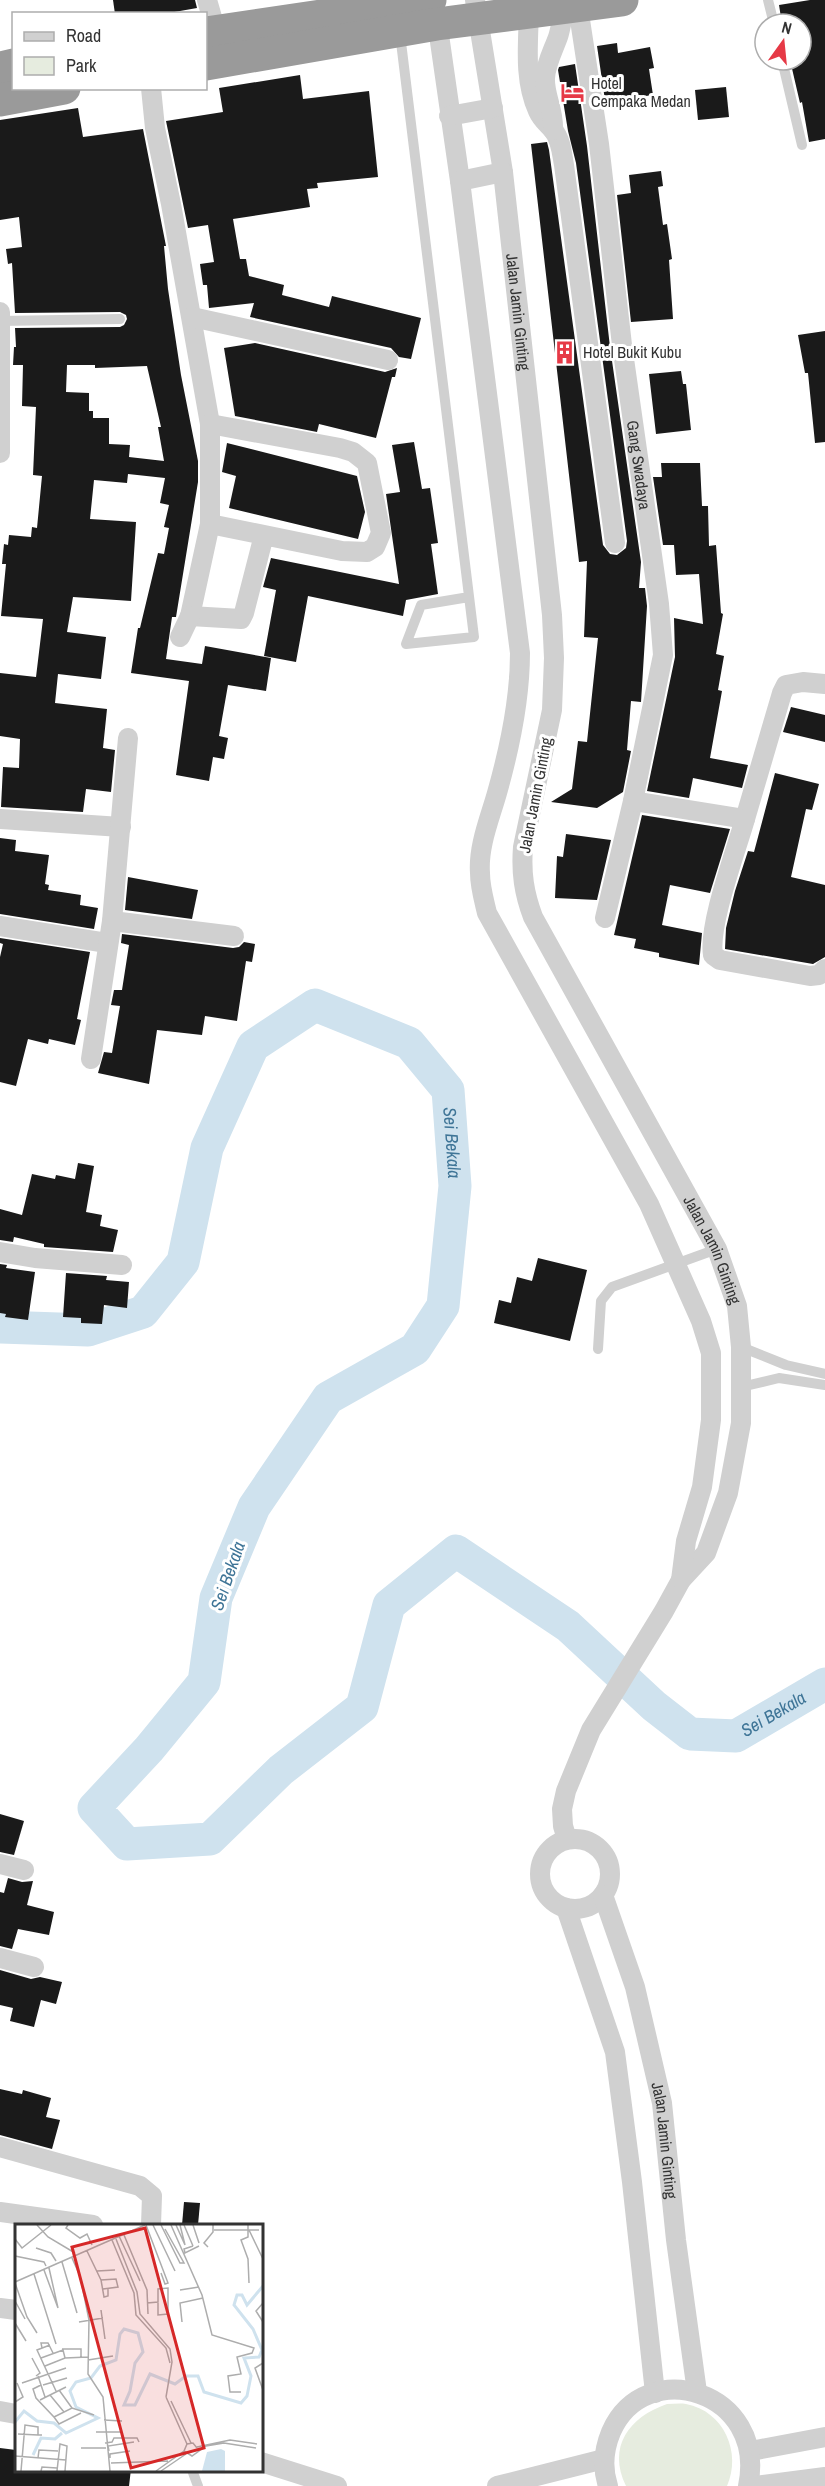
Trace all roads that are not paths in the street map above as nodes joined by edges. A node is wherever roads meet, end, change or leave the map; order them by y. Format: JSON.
{"nodes":[{"id":1,"x":207,"y":0,"type":"edge"},
{"id":2,"x":622,"y":0,"type":"edge"},
{"id":3,"x":571,"y":8,"type":"junction"},
{"id":4,"x":477,"y":9,"type":"edge"},
{"id":5,"x":416,"y":10,"type":"edge"},
{"id":6,"x":529,"y":13,"type":"junction"},
{"id":7,"x":211,"y":32,"type":"edge"},
{"id":8,"x":0,"y":51,"type":"edge"},
{"id":9,"x":12,"y":63,"type":"edge"},
{"id":10,"x":207,"y":64,"type":"edge"},
{"id":11,"x":785,"y":72,"type":"edge"},
{"id":12,"x":53,"y":90,"type":"edge"},
{"id":13,"x":151,"y":90,"type":"edge"},
{"id":14,"x":0,"y":100,"type":"edge"},
{"id":15,"x":493,"y":108,"type":"junction"},
{"id":16,"x":449,"y":116,"type":"junction"},
{"id":17,"x":553,"y":130,"type":"junction"},
{"id":18,"x":802,"y":145,"type":"dead end"},
{"id":19,"x":503,"y":172,"type":"junction"},
{"id":20,"x":460,"y":181,"type":"junction"},
{"id":21,"x":0,"y":312,"type":"edge"},
{"id":22,"x":192,"y":318,"type":"junction"},
{"id":23,"x":120,"y":320,"type":"dead end"},
{"id":24,"x":1,"y":321,"type":"edge"},
{"id":25,"x":388,"y":360,"type":"dead end"},
{"id":26,"x":210,"y":424,"type":"junction"},
{"id":27,"x":0,"y":453,"type":"edge"},
{"id":28,"x":210,"y":524,"type":"junction"},
{"id":29,"x":264,"y":536,"type":"junction"},
{"id":30,"x":615,"y":543,"type":"dead end"},
{"id":31,"x":469,"y":597,"type":"junction"},
{"id":32,"x":190,"y":616,"type":"junction"},
{"id":33,"x":180,"y":637,"type":"dead end"},
{"id":34,"x":825,"y":684,"type":"edge"},
{"id":35,"x":128,"y":738,"type":"dead end"},
{"id":36,"x":633,"y":801,"type":"junction"},
{"id":37,"x":0,"y":819,"type":"edge"},
{"id":38,"x":745,"y":819,"type":"junction"},
{"id":39,"x":121,"y":827,"type":"junction"},
{"id":40,"x":605,"y":918,"type":"dead end"},
{"id":41,"x":112,"y":921,"type":"junction"},
{"id":42,"x":0,"y":926,"type":"edge"},
{"id":43,"x":234,"y":936,"type":"dead end"},
{"id":44,"x":108,"y":943,"type":"junction"},
{"id":45,"x":825,"y":969,"type":"edge"},
{"id":46,"x":91,"y":1059,"type":"dead end"},
{"id":47,"x":717,"y":1249,"type":"junction"},
{"id":48,"x":0,"y":1252,"type":"edge"},
{"id":49,"x":677,"y":1264,"type":"junction"},
{"id":50,"x":122,"y":1265,"type":"dead end"},
{"id":51,"x":741,"y":1347,"type":"junction"},
{"id":52,"x":598,"y":1349,"type":"dead end"},
{"id":53,"x":825,"y":1374,"type":"edge"},
{"id":54,"x":825,"y":1385,"type":"edge"},
{"id":55,"x":741,"y":1387,"type":"junction"},
{"id":56,"x":681,"y":1580,"type":"junction"},
{"id":57,"x":567,"y":1839,"type":"junction"},
{"id":58,"x":0,"y":1864,"type":"edge"},
{"id":59,"x":24,"y":1870,"type":"dead end"},
{"id":60,"x":603,"y":1895,"type":"junction"},
{"id":61,"x":566,"y":1908,"type":"junction"},
{"id":62,"x":0,"y":1958,"type":"edge"},
{"id":63,"x":34,"y":1967,"type":"dead end"},
{"id":64,"x":0,"y":2147,"type":"edge"},
{"id":65,"x":0,"y":2212,"type":"edge"},
{"id":66,"x":86,"y":2224,"type":"edge"},
{"id":67,"x":151,"y":2224,"type":"edge"},
{"id":68,"x":0,"y":2308,"type":"edge"},
{"id":69,"x":15,"y":2310,"type":"edge"},
{"id":70,"x":697,"y":2392,"type":"junction"},
{"id":71,"x":655,"y":2393,"type":"junction"},
{"id":72,"x":0,"y":2411,"type":"edge"},
{"id":73,"x":15,"y":2414,"type":"edge"},
{"id":74,"x":825,"y":2437,"type":"edge"},
{"id":75,"x":751,"y":2451,"type":"junction"},
{"id":76,"x":604,"y":2459,"type":"junction"},
{"id":77,"x":262,"y":2462,"type":"edge"},
{"id":78,"x":193,"y":2471,"type":"edge"},
{"id":79,"x":825,"y":2477,"type":"edge"},
{"id":80,"x":198,"y":2486,"type":"edge"},
{"id":81,"x":337,"y":2486,"type":"edge"},
{"id":82,"x":497,"y":2486,"type":"edge"},
{"id":83,"x":608,"y":2486,"type":"edge"},
{"id":84,"x":748,"y":2486,"type":"edge"},
{"id":85,"x":755,"y":2486,"type":"edge"}],
"edges":[{"from":1,"to":7,"type":"street"},
{"from":2,"to":3,"type":"highway"},
{"from":3,"to":6,"type":"highway"},
{"from":3,"to":17,"type":"street"},
{"from":3,"to":36,"type":"street","name":"Gang Swadaya"},
{"from":4,"to":5,"type":"highway"},
{"from":4,"to":6,"type":"highway"},
{"from":4,"to":15,"type":"street","name":"Jalan Jamin Ginting"},
{"from":5,"to":7,"type":"highway"},
{"from":5,"to":10,"type":"highway"},
{"from":5,"to":16,"type":"street","name":"Jalan Jamin Ginting"},
{"from":5,"to":31,"type":"lane"},
{"from":6,"to":17,"type":"street"},
{"from":8,"to":9,"type":"street"},
{"from":11,"to":18,"type":"lane"},
{"from":12,"to":14,"type":"highway"},
{"from":13,"to":22,"type":"street"},
{"from":15,"to":16,"type":"street"},
{"from":15,"to":19,"type":"street","name":"Jalan Jamin Ginting"},
{"from":16,"to":20,"type":"street","name":"Jalan Jamin Ginting"},
{"from":17,"to":30,"type":"street"},
{"from":19,"to":20,"type":"street"},
{"from":19,"to":47,"type":"street","name":"Jalan Jamin Ginting"},
{"from":20,"to":49,"type":"street","name":"Jalan Jamin Ginting"},
{"from":21,"to":24,"type":"street"},
{"from":22,"to":25,"type":"street"},
{"from":22,"to":26,"type":"street"},
{"from":23,"to":24,"type":"lane"},
{"from":24,"to":27,"type":"street"},
{"from":26,"to":28,"type":"street"},
{"from":26,"to":29,"type":"street"},
{"from":28,"to":29,"type":"street"},
{"from":28,"to":32,"type":"street"},
{"from":29,"to":32,"type":"street"},
{"from":31,"to":31,"type":"lane"},
{"from":32,"to":33,"type":"street"},
{"from":34,"to":38,"type":"street"},
{"from":35,"to":39,"type":"street"},
{"from":36,"to":38,"type":"street"},
{"from":36,"to":40,"type":"street","name":"Gang Swadaya"},
{"from":37,"to":39,"type":"street"},
{"from":38,"to":45,"type":"street"},
{"from":39,"to":41,"type":"street"},
{"from":41,"to":43,"type":"street"},
{"from":41,"to":44,"type":"street"},
{"from":42,"to":44,"type":"street"},
{"from":44,"to":46,"type":"street"},
{"from":47,"to":49,"type":"lane"},
{"from":47,"to":51,"type":"street","name":"Jalan Jamin Ginting"},
{"from":48,"to":50,"type":"street"},
{"from":49,"to":52,"type":"lane"},
{"from":49,"to":56,"type":"street","name":"Jalan Jamin Ginting"},
{"from":51,"to":53,"type":"lane"},
{"from":51,"to":55,"type":"street","name":"Jalan Jamin Ginting"},
{"from":54,"to":55,"type":"lane"},
{"from":55,"to":56,"type":"street","name":"Jalan Jamin Ginting"},
{"from":56,"to":57,"type":"street","name":"Jalan Jamin Ginting"},
{"from":57,"to":60,"type":"street"},
{"from":57,"to":61,"type":"street"},
{"from":58,"to":59,"type":"street"},
{"from":60,"to":61,"type":"street"},
{"from":60,"to":70,"type":"street","name":"Jalan Jamin Ginting"},
{"from":61,"to":71,"type":"street"},
{"from":62,"to":63,"type":"street"},
{"from":64,"to":67,"type":"street"},
{"from":65,"to":66,"type":"street"},
{"from":68,"to":69,"type":"street"},
{"from":70,"to":71,"type":"street"},
{"from":70,"to":75,"type":"street"},
{"from":71,"to":76,"type":"street"},
{"from":72,"to":73,"type":"street"},
{"from":74,"to":75,"type":"street"},
{"from":75,"to":84,"type":"street"},
{"from":76,"to":82,"type":"street"},
{"from":76,"to":83,"type":"street"},
{"from":77,"to":81,"type":"street"},
{"from":78,"to":80,"type":"lane"},
{"from":79,"to":85,"type":"street"}]}
